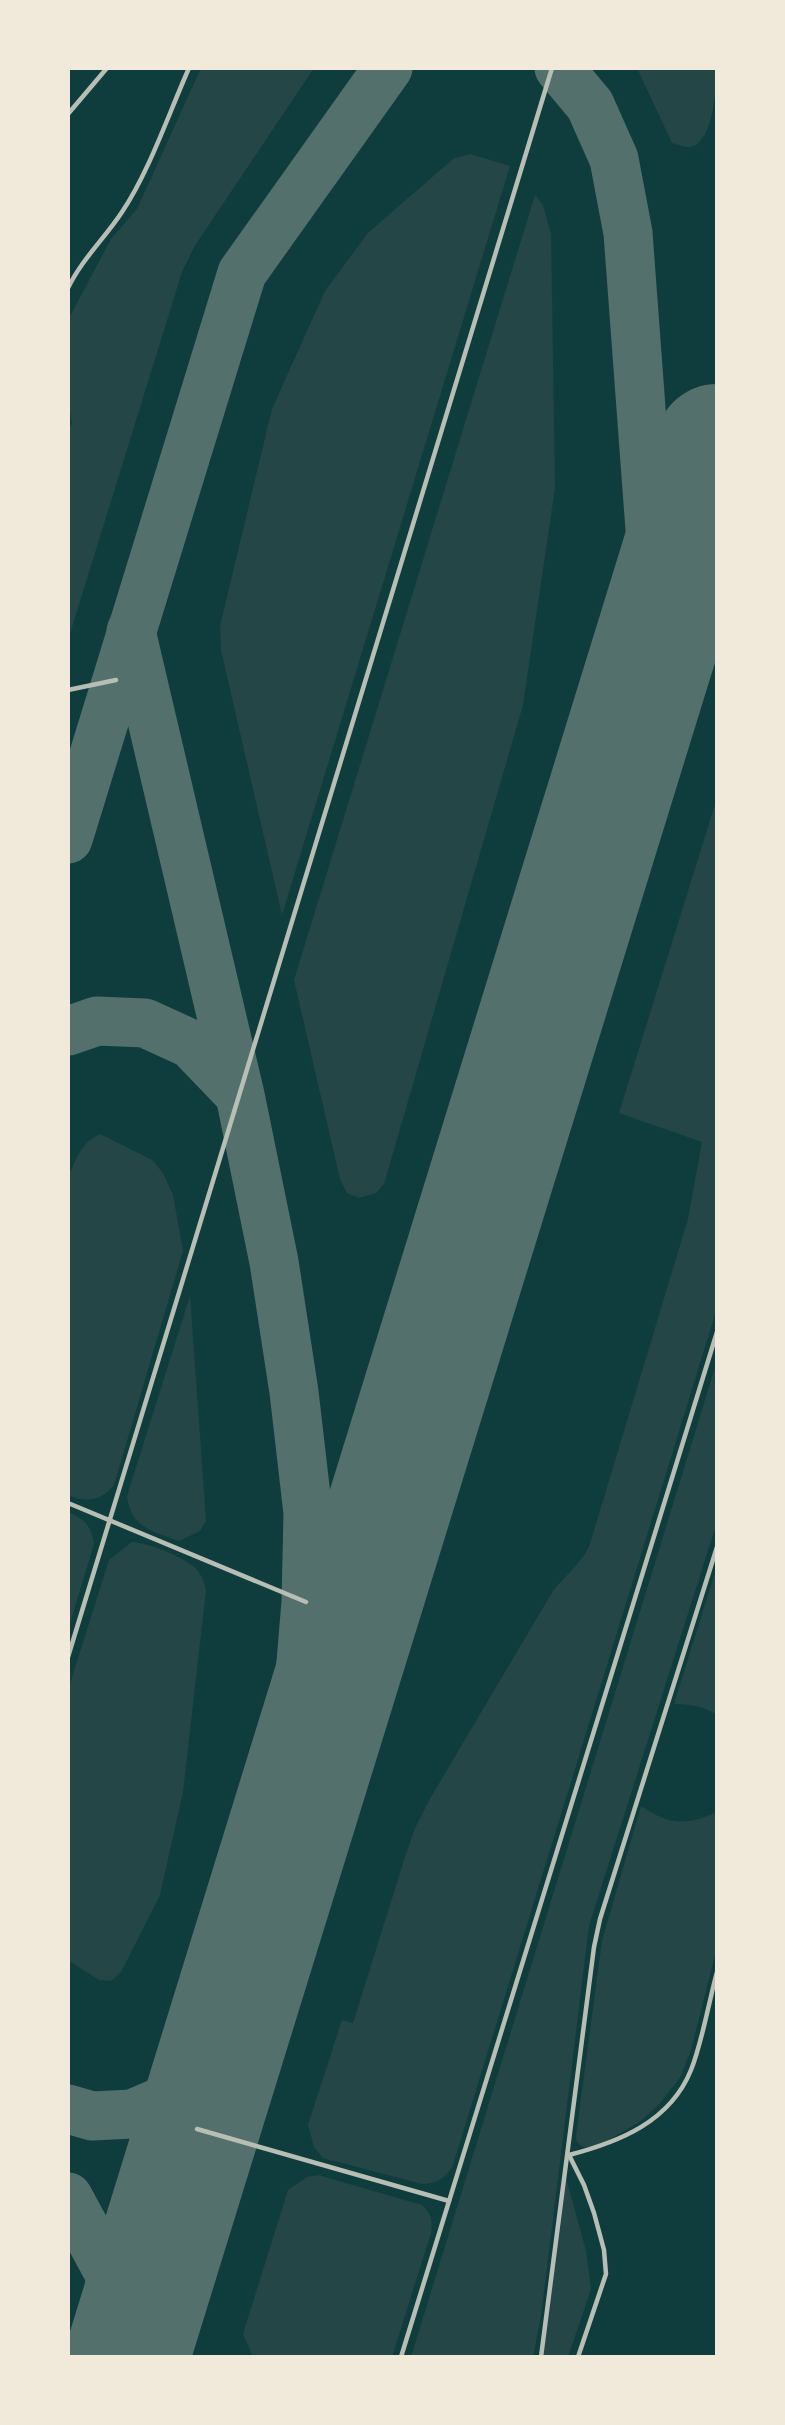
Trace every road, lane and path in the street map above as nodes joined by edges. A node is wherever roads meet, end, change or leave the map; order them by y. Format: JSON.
{"nodes":[{"id":1,"x":107,"y":68,"type":"edge"},
{"id":2,"x":189,"y":68,"type":"edge"},
{"id":3,"x":552,"y":68,"type":"edge"},
{"id":4,"x":68,"y":114,"type":"edge"},
{"id":5,"x":68,"y":288,"type":"edge"},
{"id":6,"x":116,"y":680,"type":"dead end"},
{"id":7,"x":68,"y":690,"type":"edge"},
{"id":8,"x":717,"y":1332,"type":"edge"},
{"id":9,"x":68,"y":1503,"type":"edge"},
{"id":10,"x":110,"y":1521,"type":"junction"},
{"id":11,"x":717,"y":1547,"type":"edge"},
{"id":12,"x":306,"y":1602,"type":"dead end"},
{"id":13,"x":68,"y":1657,"type":"edge"},
{"id":14,"x":717,"y":1972,"type":"edge"},
{"id":15,"x":197,"y":2129,"type":"dead end"},
{"id":16,"x":569,"y":2155,"type":"junction"},
{"id":17,"x":449,"y":2201,"type":"junction"},
{"id":18,"x":401,"y":2357,"type":"edge"},
{"id":19,"x":541,"y":2357,"type":"edge"},
{"id":20,"x":578,"y":2357,"type":"edge"}],
"edges":[{"from":1,"to":4,"type":"lane"},
{"from":2,"to":5,"type":"lane"},
{"from":3,"to":10,"type":"lane"},
{"from":6,"to":7,"type":"lane"},
{"from":8,"to":17,"type":"lane"},
{"from":9,"to":10,"type":"lane"},
{"from":10,"to":12,"type":"lane"},
{"from":10,"to":13,"type":"lane"},
{"from":11,"to":16,"type":"lane"},
{"from":14,"to":16,"type":"lane"},
{"from":15,"to":17,"type":"lane"},
{"from":16,"to":19,"type":"lane"},
{"from":16,"to":20,"type":"lane"},
{"from":17,"to":18,"type":"lane"}]}
